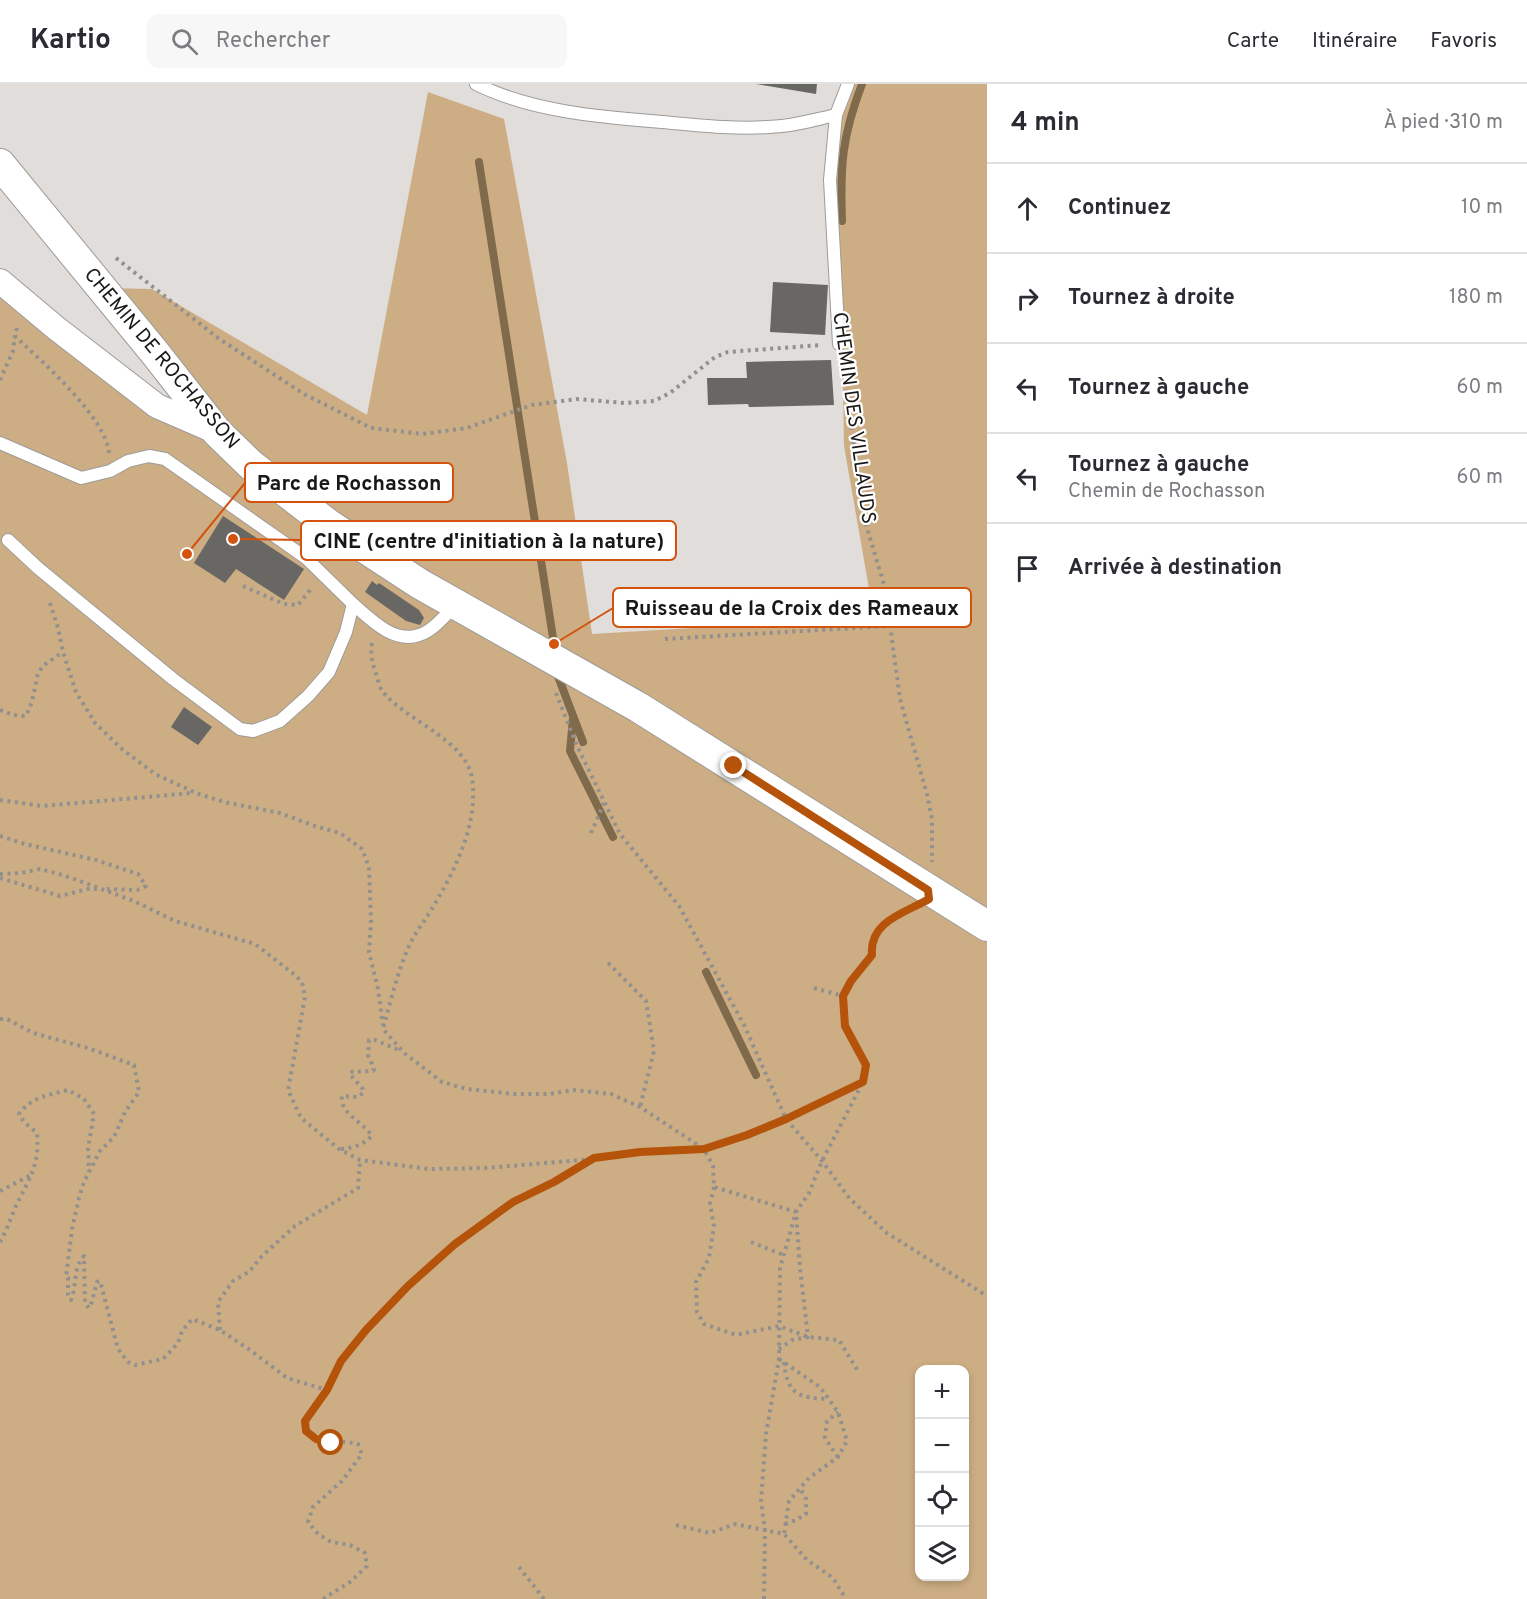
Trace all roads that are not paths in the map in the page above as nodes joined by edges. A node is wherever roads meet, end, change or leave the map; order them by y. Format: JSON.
{"nodes":[{"id":1,"x":476,"y":84,"type":"edge"},
{"id":2,"x":848,"y":84,"type":"edge"},
{"id":3,"x":836,"y":115,"type":"junction"},
{"id":4,"x":0,"y":164,"type":"edge"},
{"id":5,"x":0,"y":282,"type":"edge"},
{"id":6,"x":839,"y":344,"type":"road end"},
{"id":7,"x":217,"y":432,"type":"junction"},
{"id":8,"x":0,"y":443,"type":"edge"},
{"id":9,"x":8,"y":540,"type":"dead end"},
{"id":10,"x":353,"y":604,"type":"junction"},
{"id":11,"x":457,"y":605,"type":"junction"},
{"id":12,"x":987,"y":926,"type":"edge"}],
"edges":[{"from":1,"to":3,"type":"lane"},
{"from":2,"to":3,"type":"lane","name":"CHEMIN DES VILLAUDS"},
{"from":3,"to":6,"type":"lane","name":"CHEMIN DES VILLAUDS"},
{"from":4,"to":7,"type":"street","name":"CHEMIN DE ROCHASSON"},
{"from":5,"to":7,"type":"street"},
{"from":7,"to":11,"type":"street","name":"CHEMIN DE ROCHASSON"},
{"from":8,"to":10,"type":"lane"},
{"from":9,"to":10,"type":"lane"},
{"from":10,"to":11,"type":"lane"},
{"from":11,"to":12,"type":"street","name":"CHEMIN DE ROCHASSON"}]}
